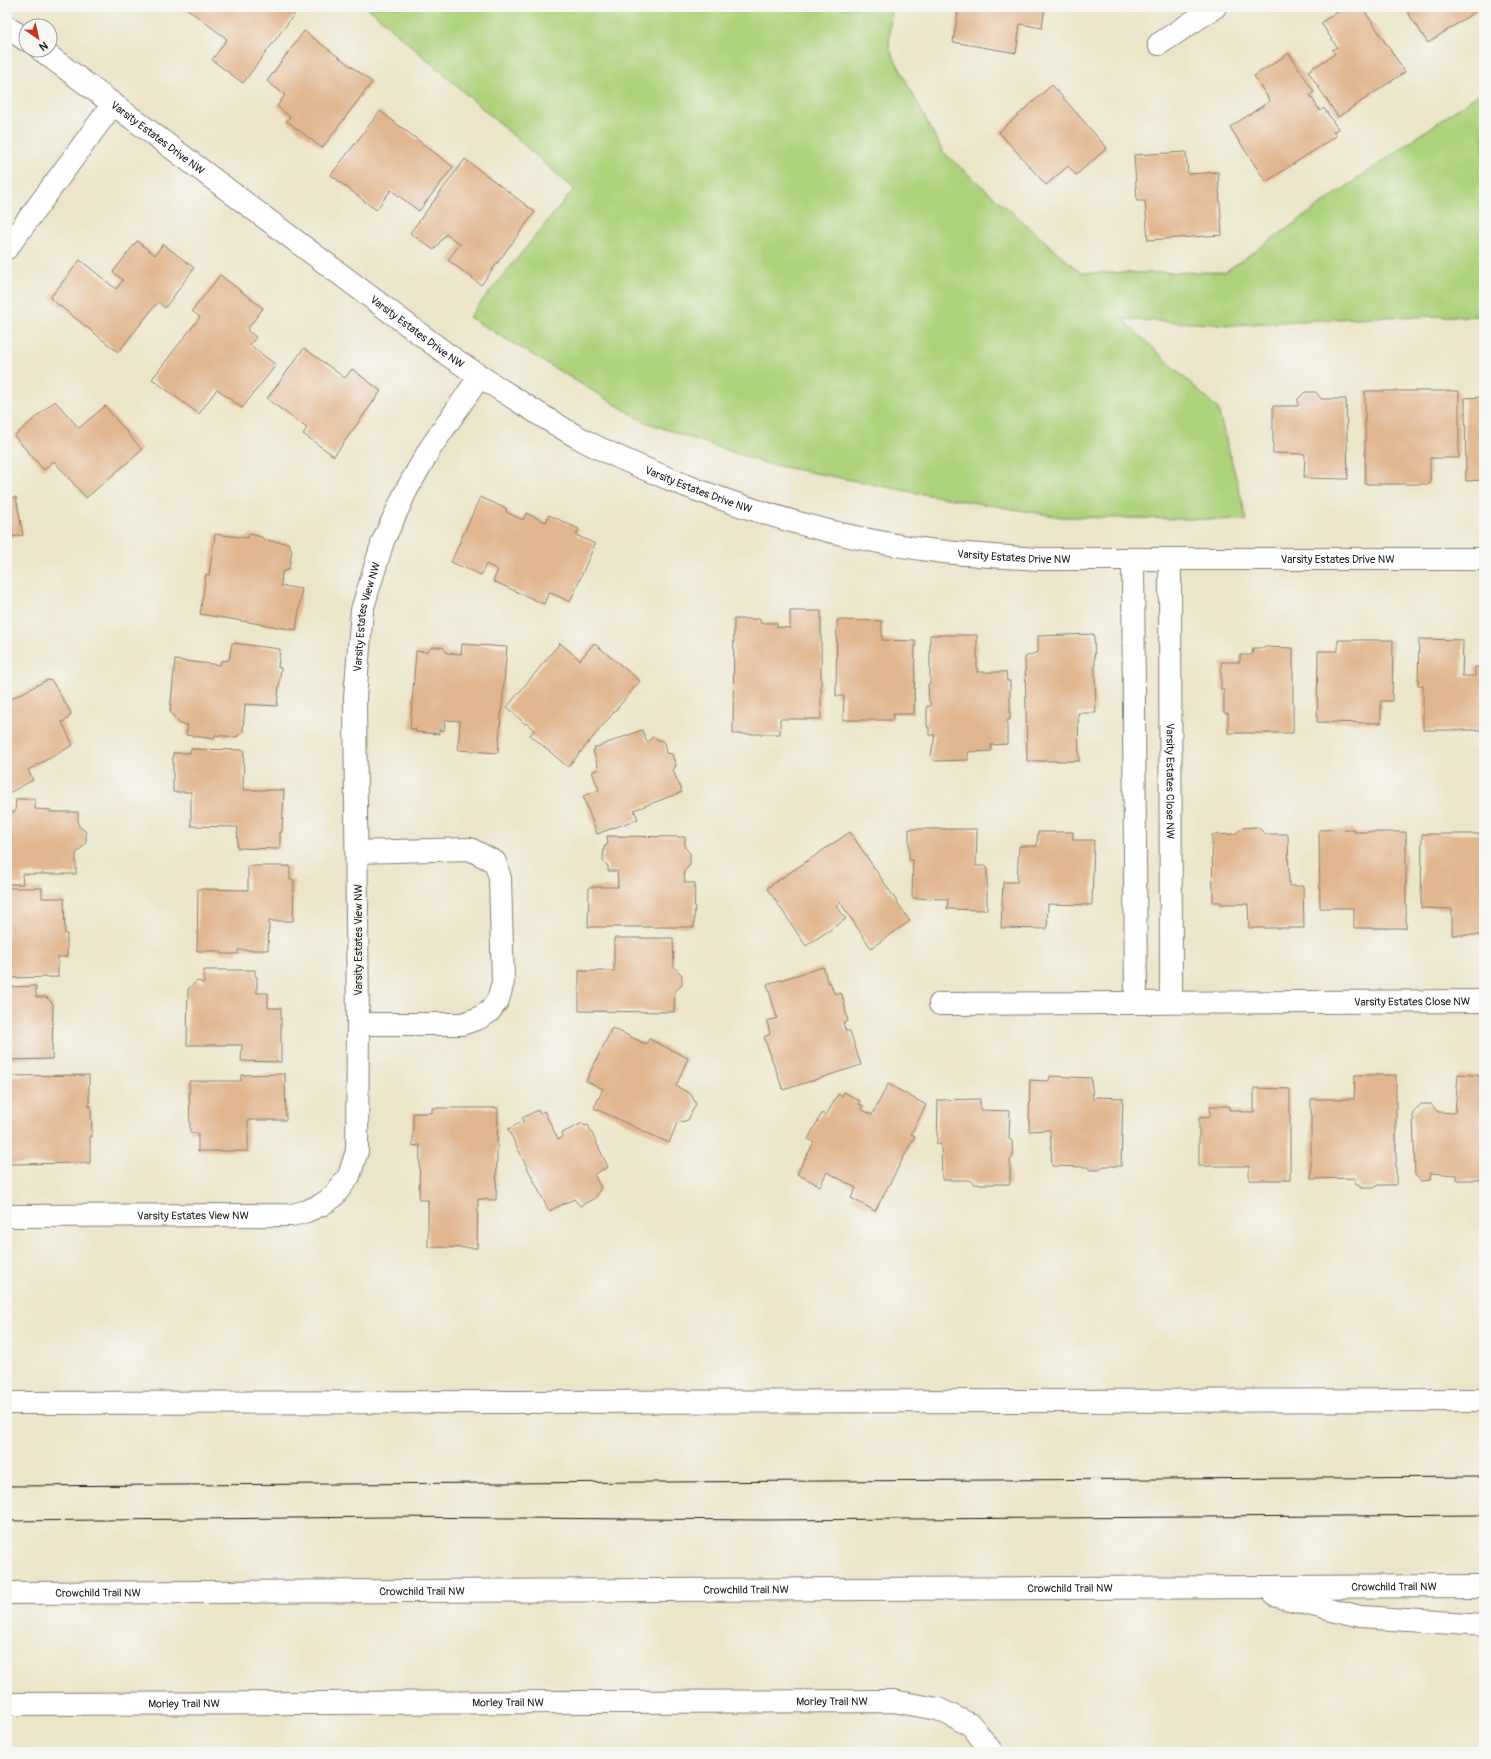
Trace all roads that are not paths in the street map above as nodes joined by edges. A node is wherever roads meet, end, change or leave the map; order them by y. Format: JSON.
{"nodes":[{"id":1,"x":1215,"y":7,"type":"edge"},
{"id":2,"x":7,"y":27,"type":"edge"},
{"id":3,"x":18,"y":35,"type":"edge"},
{"id":4,"x":1159,"y":44,"type":"dead end"},
{"id":5,"x":52,"y":58,"type":"edge"},
{"id":6,"x":114,"y":104,"type":"junction"},
{"id":7,"x":7,"y":248,"type":"edge"},
{"id":8,"x":480,"y":376,"type":"junction"},
{"id":9,"x":1170,"y":559,"type":"junction"},
{"id":10,"x":1484,"y":559,"type":"edge"},
{"id":11,"x":1133,"y":560,"type":"junction"},
{"id":12,"x":357,"y":852,"type":"junction"},
{"id":13,"x":1484,"y":1001,"type":"edge"},
{"id":14,"x":1172,"y":1002,"type":"junction"},
{"id":15,"x":1136,"y":1003,"type":"junction"},
{"id":16,"x":940,"y":1004,"type":"dead end"},
{"id":17,"x":358,"y":1024,"type":"junction"},
{"id":18,"x":7,"y":1216,"type":"edge"},
{"id":19,"x":1484,"y":1400,"type":"edge"},
{"id":20,"x":7,"y":1403,"type":"edge"},
{"id":21,"x":1484,"y":1586,"type":"edge"},
{"id":22,"x":1242,"y":1587,"type":"junction"},
{"id":23,"x":7,"y":1593,"type":"edge"},
{"id":24,"x":1484,"y":1625,"type":"edge"},
{"id":25,"x":7,"y":1704,"type":"edge"},
{"id":26,"x":992,"y":1752,"type":"edge"}],
"edges":[{"from":1,"to":4,"type":"main road"},
{"from":2,"to":3,"type":"main road"},
{"from":5,"to":6,"type":"main road","name":"Varsity Estates Drive NW"},
{"from":6,"to":7,"type":"main road"},
{"from":6,"to":8,"type":"main road","name":"Varsity Estates Drive NW"},
{"from":8,"to":11,"type":"main road","name":"Varsity Estates Drive NW"},
{"from":8,"to":12,"type":"main road","name":"Varsity Estates View NW"},
{"from":9,"to":10,"type":"main road","name":"Varsity Estates Drive NW"},
{"from":9,"to":11,"type":"main road","name":"Varsity Estates Drive NW"},
{"from":9,"to":14,"type":"main road","name":"Varsity Estates Close NW"},
{"from":11,"to":15,"type":"main road"},
{"from":12,"to":17,"type":"main road","name":"Varsity Estates View NW"},
{"from":12,"to":17,"type":"main road"},
{"from":13,"to":14,"type":"main road","name":"Varsity Estates Close NW"},
{"from":14,"to":15,"type":"main road","name":"Varsity Estates Close NW"},
{"from":15,"to":16,"type":"main road","name":"Varsity Estates Close NW"},
{"from":17,"to":18,"type":"main road","name":"Varsity Estates View NW"},
{"from":19,"to":20,"type":"main road"},
{"from":21,"to":22,"type":"main road","name":"Crowchild Trail NW"},
{"from":22,"to":23,"type":"main road","name":"Crowchild Trail NW"},
{"from":22,"to":24,"type":"main road"},
{"from":25,"to":26,"type":"main road","name":"Morley Trail NW"}]}
